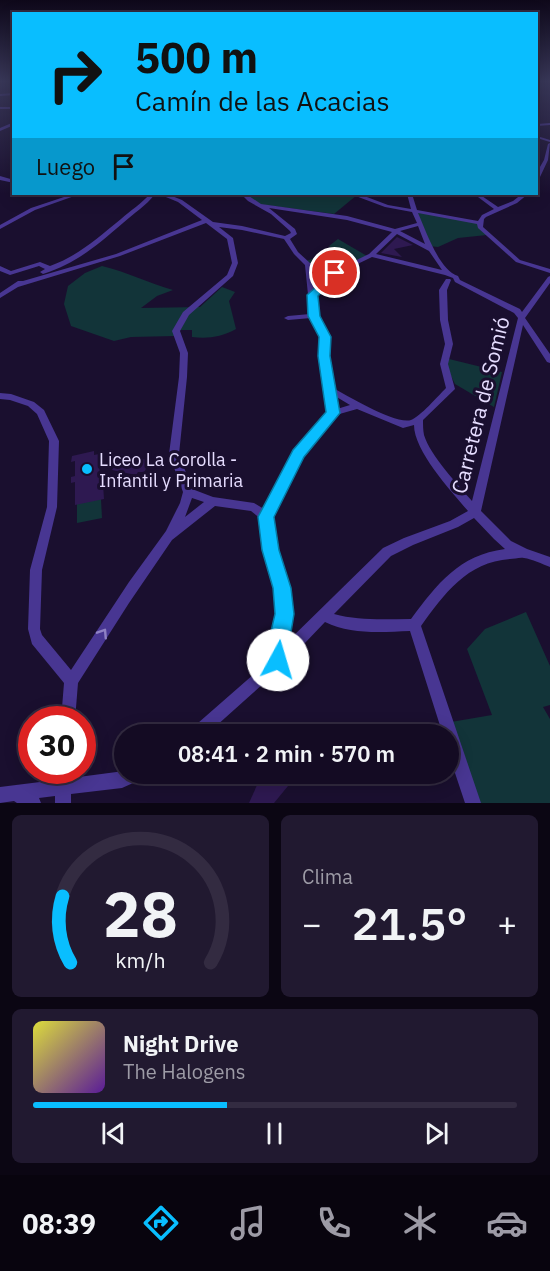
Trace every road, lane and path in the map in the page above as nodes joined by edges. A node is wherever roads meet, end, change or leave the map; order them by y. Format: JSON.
{"nodes":[{"id":1,"x":550,"y":142,"type":"edge"},
{"id":2,"x":541,"y":166,"type":"junction"},
{"id":3,"x":550,"y":169,"type":"edge"},
{"id":4,"x":538,"y":174,"type":"edge"},
{"id":5,"x":68,"y":195,"type":"edge"},
{"id":6,"x":151,"y":195,"type":"edge"},
{"id":7,"x":165,"y":195,"type":"edge"},
{"id":8,"x":244,"y":195,"type":"edge"},
{"id":9,"x":357,"y":195,"type":"edge"},
{"id":10,"x":410,"y":195,"type":"edge"},
{"id":11,"x":478,"y":195,"type":"edge"},
{"id":12,"x":524,"y":195,"type":"edge"},
{"id":13,"x":257,"y":205,"type":"junction"},
{"id":14,"x":497,"y":209,"type":"junction"},
{"id":15,"x":414,"y":210,"type":"junction"},
{"id":16,"x":16,"y":217,"type":"junction"},
{"id":17,"x":0,"y":219,"type":"edge"},
{"id":18,"x":208,"y":222,"type":"junction"},
{"id":19,"x":480,"y":223,"type":"junction"},
{"id":20,"x":420,"y":224,"type":"junction"},
{"id":21,"x":0,"y":226,"type":"edge"},
{"id":22,"x":248,"y":229,"type":"junction"},
{"id":23,"x":396,"y":233,"type":"junction"},
{"id":24,"x":290,"y":236,"type":"junction"},
{"id":25,"x":230,"y":238,"type":"junction"},
{"id":26,"x":426,"y":238,"type":"junction"},
{"id":27,"x":417,"y":241,"type":"junction"},
{"id":28,"x":431,"y":250,"type":"junction"},
{"id":29,"x":371,"y":255,"type":"junction"},
{"id":30,"x":308,"y":265,"type":"junction"},
{"id":31,"x":0,"y":268,"type":"edge"},
{"id":32,"x":50,"y":269,"type":"junction"},
{"id":33,"x":343,"y":269,"type":"junction"},
{"id":34,"x":550,"y":271,"type":"edge"},
{"id":35,"x":450,"y":277,"type":"junction"},
{"id":36,"x":550,"y":278,"type":"edge"},
{"id":37,"x":16,"y":285,"type":"junction"},
{"id":38,"x":313,"y":295,"type":"junction"},
{"id":39,"x":0,"y":296,"type":"edge"},
{"id":40,"x":521,"y":315,"type":"junction"},
{"id":41,"x":314,"y":316,"type":"junction"},
{"id":42,"x":288,"y":318,"type":"dead end"},
{"id":43,"x":550,"y":360,"type":"edge"},
{"id":44,"x":329,"y":389,"type":"junction"},
{"id":45,"x":0,"y":396,"type":"edge"},
{"id":46,"x":358,"y":406,"type":"junction"},
{"id":47,"x":333,"y":413,"type":"junction"},
{"id":48,"x":418,"y":426,"type":"junction"},
{"id":49,"x":188,"y":492,"type":"junction"},
{"id":50,"x":213,"y":501,"type":"junction"},
{"id":51,"x":475,"y":512,"type":"junction"},
{"id":52,"x":266,"y":517,"type":"junction"},
{"id":53,"x":495,"y":532,"type":"junction"},
{"id":54,"x":170,"y":536,"type":"junction"},
{"id":55,"x":525,"y":553,"type":"junction"},
{"id":56,"x":499,"y":554,"type":"junction"},
{"id":57,"x":550,"y":562,"type":"edge"},
{"id":58,"x":324,"y":615,"type":"junction"},
{"id":59,"x":414,"y":625,"type":"junction"},
{"id":60,"x":278,"y":660,"type":"junction"},
{"id":61,"x":71,"y":681,"type":"junction"},
{"id":62,"x":69,"y":706,"type":"edge"},
{"id":63,"x":207,"y":724,"type":"edge"},
{"id":64,"x":114,"y":782,"type":"edge"},
{"id":65,"x":8,"y":794,"type":"edge"},
{"id":66,"x":63,"y":795,"type":"edge"},
{"id":67,"x":33,"y":803,"type":"edge"},
{"id":68,"x":473,"y":803,"type":"edge"}],
"edges":[{"from":1,"to":2,"type":"street"},
{"from":2,"to":3,"type":"street"},
{"from":2,"to":4,"type":"street"},
{"from":5,"to":16,"type":"street"},
{"from":6,"to":32,"type":"street"},
{"from":7,"to":18,"type":"street"},
{"from":8,"to":13,"type":"street"},
{"from":9,"to":15,"type":"street"},
{"from":10,"to":15,"type":"street"},
{"from":11,"to":14,"type":"street"},
{"from":12,"to":14,"type":"street"},
{"from":13,"to":23,"type":"street"},
{"from":13,"to":24,"type":"street"},
{"from":14,"to":19,"type":"street"},
{"from":15,"to":19,"type":"street"},
{"from":15,"to":20,"type":"street"},
{"from":16,"to":17,"type":"street"},
{"from":16,"to":21,"type":"street"},
{"from":18,"to":22,"type":"street"},
{"from":18,"to":25,"type":"street"},
{"from":18,"to":37,"type":"street"},
{"from":19,"to":34,"type":"street"},
{"from":20,"to":23,"type":"street"},
{"from":20,"to":26,"type":"street"},
{"from":22,"to":24,"type":"street"},
{"from":22,"to":25,"type":"street"},
{"from":23,"to":27,"type":"street"},
{"from":23,"to":29,"type":"street"},
{"from":24,"to":30,"type":"street"},
{"from":25,"to":49,"type":"street"},
{"from":26,"to":27,"type":"street"},
{"from":26,"to":28,"type":"street"},
{"from":27,"to":28,"type":"street"},
{"from":28,"to":35,"type":"street"},
{"from":29,"to":33,"type":"street"},
{"from":29,"to":35,"type":"street"},
{"from":30,"to":33,"type":"street"},
{"from":30,"to":38,"type":"street"},
{"from":31,"to":32,"type":"street"},
{"from":32,"to":37,"type":"street"},
{"from":33,"to":38,"type":"street"},
{"from":35,"to":40,"type":"street"},
{"from":35,"to":48,"type":"street"},
{"from":36,"to":40,"type":"street","name":"Carretera de Somió"},
{"from":37,"to":39,"type":"street"},
{"from":38,"to":41,"type":"street"},
{"from":40,"to":43,"type":"street"},
{"from":40,"to":51,"type":"street","name":"Carretera de Somió"},
{"from":41,"to":42,"type":"street"},
{"from":41,"to":44,"type":"street"},
{"from":44,"to":46,"type":"street"},
{"from":44,"to":47,"type":"street"},
{"from":45,"to":61,"type":"street"},
{"from":46,"to":47,"type":"street"},
{"from":46,"to":48,"type":"street"},
{"from":47,"to":52,"type":"street"},
{"from":48,"to":51,"type":"street"},
{"from":49,"to":50,"type":"street"},
{"from":49,"to":54,"type":"street"},
{"from":50,"to":52,"type":"street"},
{"from":50,"to":54,"type":"street"},
{"from":51,"to":53,"type":"street"},
{"from":51,"to":58,"type":"street","name":"Carretera de Somió"},
{"from":52,"to":60,"type":"street"},
{"from":53,"to":55,"type":"street"},
{"from":53,"to":56,"type":"street"},
{"from":61,"to":54,"type":"street","one_way":true},
{"from":55,"to":56,"type":"street"},
{"from":55,"to":57,"type":"street"},
{"from":56,"to":59,"type":"street"},
{"from":58,"to":59,"type":"street"},
{"from":58,"to":60,"type":"street","name":"Carretera de Somió"},
{"from":59,"to":68,"type":"street"},
{"from":60,"to":63,"type":"street","name":"Carretera de Somió"},
{"from":61,"to":62,"type":"street"},
{"from":64,"to":66,"type":"street"},
{"from":65,"to":66,"type":"street"},
{"from":65,"to":67,"type":"street"}]}
